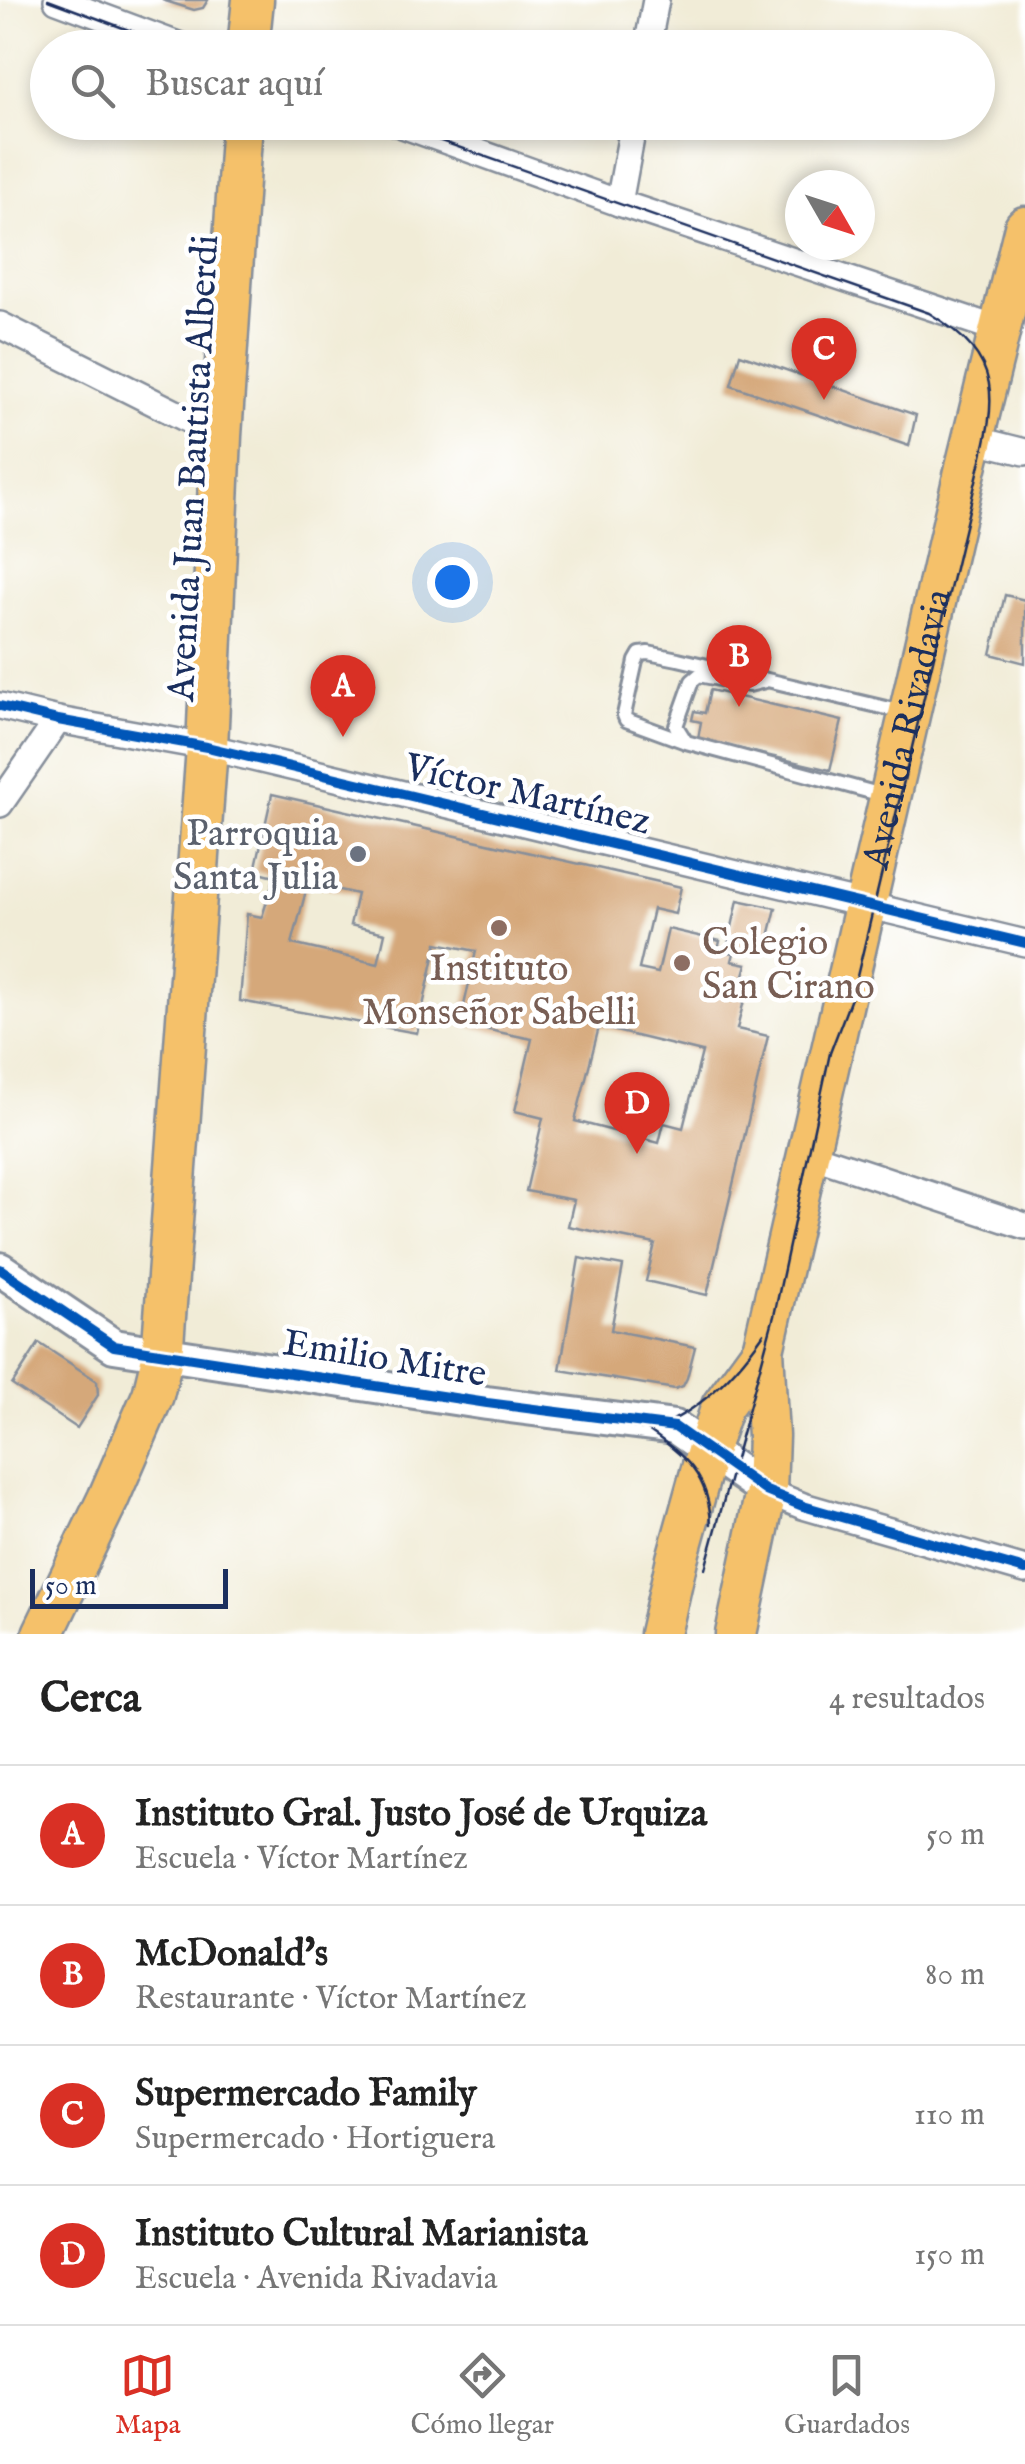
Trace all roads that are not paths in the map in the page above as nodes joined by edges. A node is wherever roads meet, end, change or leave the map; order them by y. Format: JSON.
{"nodes":[{"id":1,"x":57,"y":0,"type":"edge"},
{"id":2,"x":253,"y":0,"type":"edge"},
{"id":3,"x":656,"y":0,"type":"edge"},
{"id":4,"x":138,"y":30,"type":"edge"},
{"id":5,"x":250,"y":30,"type":"edge"},
{"id":6,"x":650,"y":30,"type":"edge"},
{"id":7,"x":241,"y":140,"type":"edge"},
{"id":8,"x":444,"y":140,"type":"edge"},
{"id":9,"x":631,"y":140,"type":"edge"},
{"id":10,"x":619,"y":203,"type":"junction"},
{"id":11,"x":1025,"y":226,"type":"edge"},
{"id":12,"x":0,"y":325,"type":"edge"},
{"id":13,"x":1000,"y":330,"type":"junction"},
{"id":14,"x":221,"y":436,"type":"junction"},
{"id":15,"x":973,"y":439,"type":"junction"},
{"id":16,"x":1025,"y":452,"type":"edge"},
{"id":17,"x":767,"y":680,"type":"junction"},
{"id":18,"x":0,"y":706,"type":"edge"},
{"id":19,"x":910,"y":714,"type":"junction"},
{"id":20,"x":58,"y":720,"type":"junction"},
{"id":21,"x":686,"y":742,"type":"junction"},
{"id":22,"x":207,"y":747,"type":"junction"},
{"id":23,"x":890,"y":797,"type":"junction"},
{"id":24,"x":0,"y":804,"type":"edge"},
{"id":25,"x":865,"y":904,"type":"junction"},
{"id":26,"x":1025,"y":943,"type":"edge"},
{"id":27,"x":808,"y":1154,"type":"junction"},
{"id":28,"x":1025,"y":1226,"type":"edge"},
{"id":29,"x":0,"y":1269,"type":"edge"},
{"id":30,"x":763,"y":1350,"type":"junction"},
{"id":31,"x":161,"y":1354,"type":"junction"},
{"id":32,"x":706,"y":1450,"type":"junction"},
{"id":33,"x":766,"y":1491,"type":"junction"},
{"id":34,"x":1025,"y":1570,"type":"edge"},
{"id":35,"x":43,"y":1634,"type":"edge"},
{"id":36,"x":660,"y":1634,"type":"edge"},
{"id":37,"x":736,"y":1634,"type":"edge"}],
"edges":[{"from":1,"to":4,"type":"street"},
{"from":2,"to":5,"type":"main road"},
{"from":3,"to":6,"type":"street"},
{"from":7,"to":14,"type":"main road","name":"Avenida Juan Bautista Alberdi"},
{"from":8,"to":10,"type":"street"},
{"from":9,"to":10,"type":"street"},
{"from":10,"to":13,"type":"street"},
{"from":11,"to":13,"type":"main road","name":"Avenida Rivadavia"},
{"from":12,"to":14,"type":"street"},
{"from":13,"to":15,"type":"main road","name":"Avenida Rivadavia"},
{"from":14,"to":22,"type":"main road","name":"Avenida Juan Bautista Alberdi"},
{"from":15,"to":16,"type":"street"},
{"from":15,"to":19,"type":"main road","name":"Avenida Rivadavia"},
{"from":17,"to":19,"type":"lane"},
{"from":17,"to":21,"type":"lane"},
{"from":17,"to":21,"type":"lane"},
{"from":18,"to":20,"type":"street","name":"Víctor Martínez"},
{"from":19,"to":23,"type":"main road","name":"Avenida Rivadavia"},
{"from":20,"to":22,"type":"street","name":"Víctor Martínez"},
{"from":20,"to":24,"type":"street"},
{"from":21,"to":23,"type":"lane"},
{"from":22,"to":25,"type":"street","name":"Víctor Martínez"},
{"from":22,"to":31,"type":"main road","name":"Avenida Juan Bautista Alberdi"},
{"from":23,"to":25,"type":"main road","name":"Avenida Rivadavia"},
{"from":25,"to":26,"type":"street","name":"Víctor Martínez"},
{"from":25,"to":27,"type":"main road","name":"Avenida Rivadavia"},
{"from":27,"to":28,"type":"street"},
{"from":27,"to":30,"type":"main road","name":"Avenida Rivadavia"},
{"from":29,"to":31,"type":"street","name":"Emilio Mitre"},
{"from":30,"to":32,"type":"main road","name":"Avenida Rivadavia"},
{"from":30,"to":33,"type":"main road","name":"Avenida Rivadavia"},
{"from":31,"to":32,"type":"street","name":"Emilio Mitre"},
{"from":31,"to":35,"type":"main road","name":"Avenida Juan Bautista Alberdi"},
{"from":32,"to":33,"type":"street","name":"Emilio Mitre"},
{"from":32,"to":36,"type":"main road","name":"Avenida Rivadavia"},
{"from":33,"to":34,"type":"street"},
{"from":33,"to":37,"type":"main road","name":"Avenida Rivadavia"}]}
